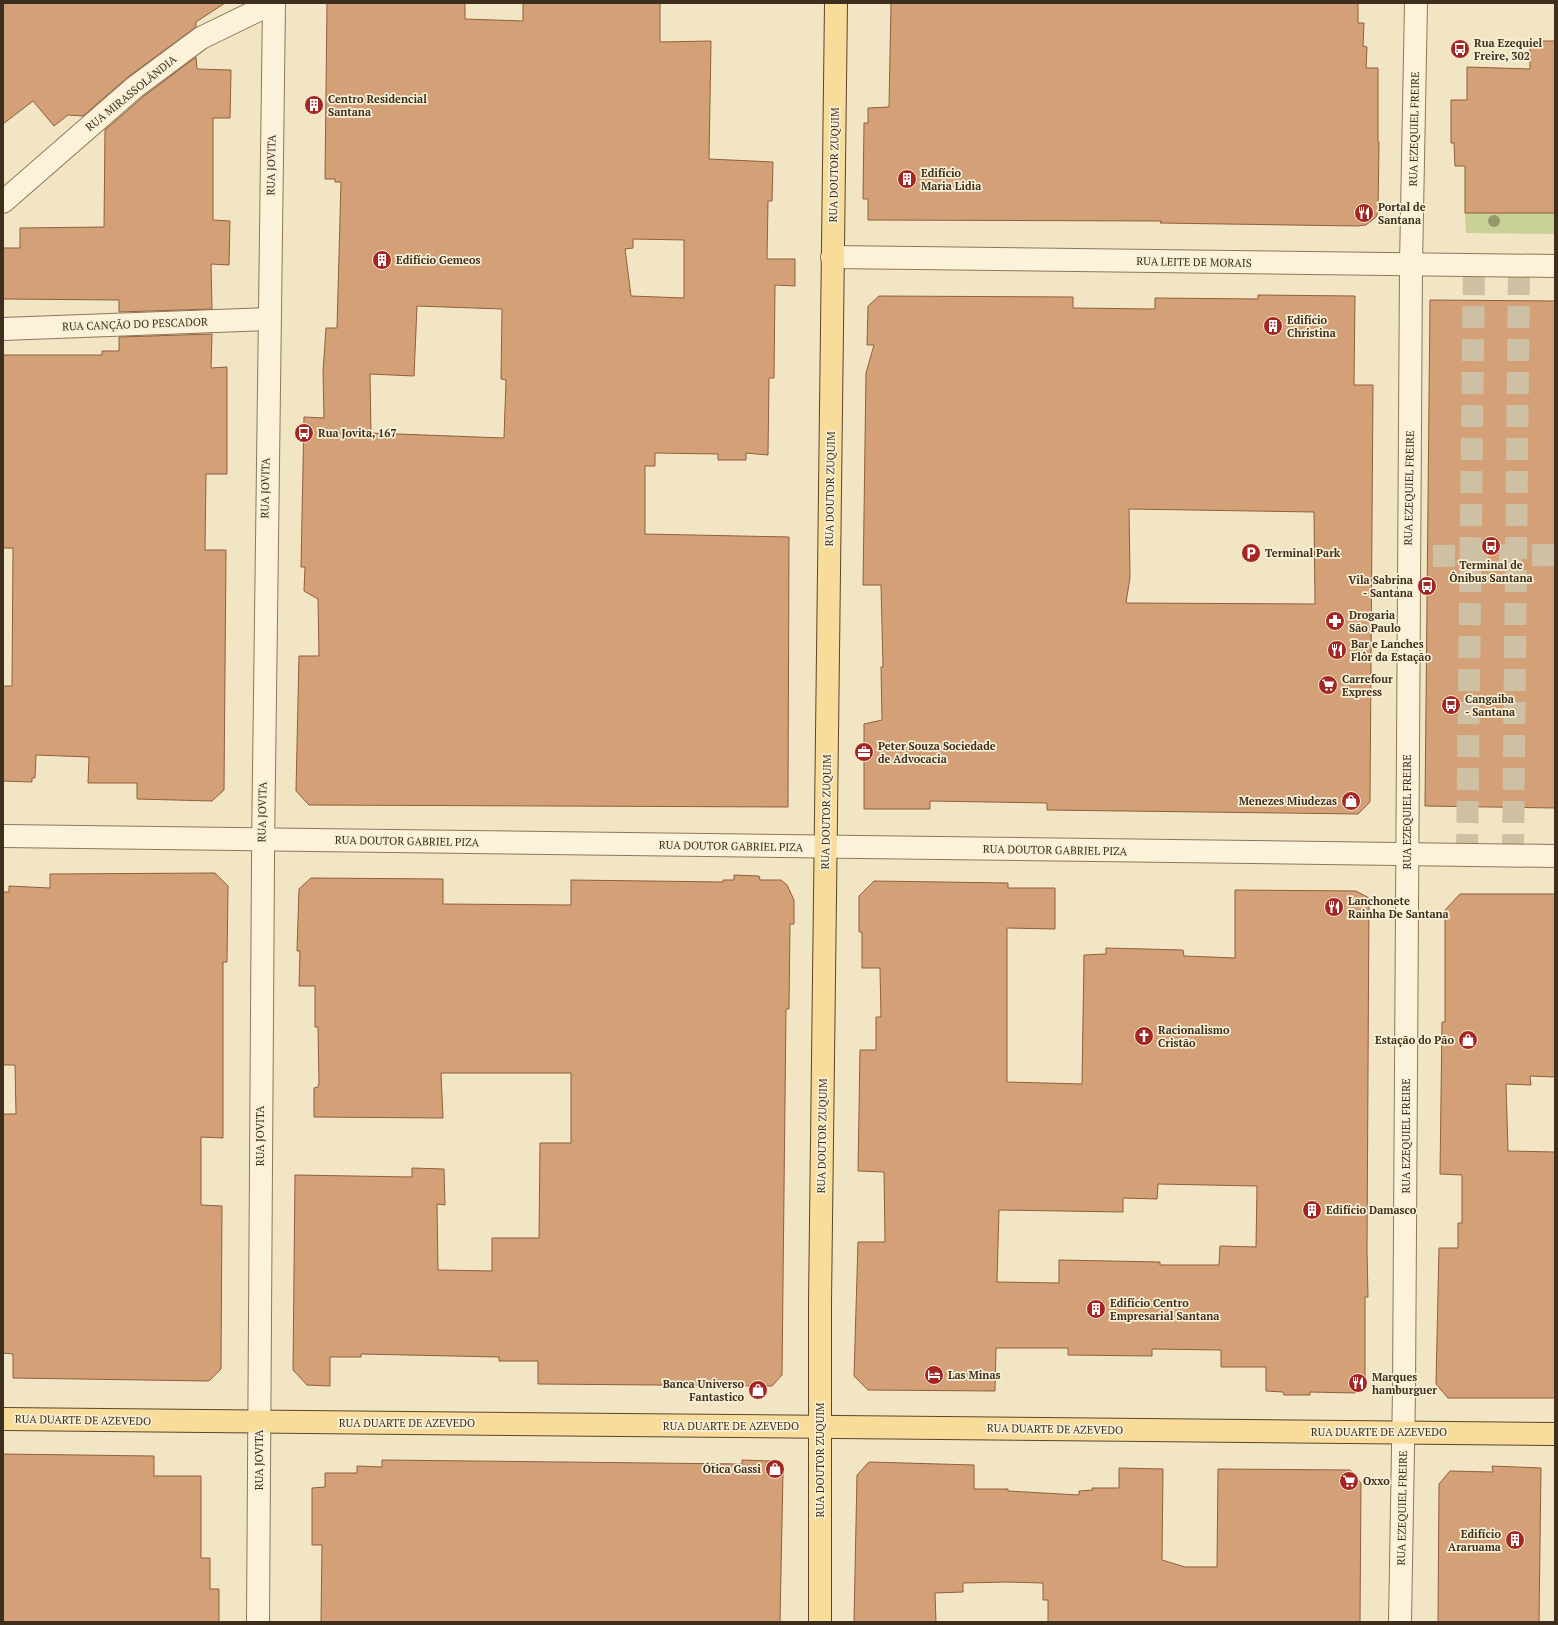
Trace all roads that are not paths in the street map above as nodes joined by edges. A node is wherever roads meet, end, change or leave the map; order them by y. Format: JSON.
{"nodes":[{"id":1,"x":273,"y":3,"type":"edge"},
{"id":2,"x":836,"y":3,"type":"edge"},
{"id":3,"x":1416,"y":3,"type":"edge"},
{"id":4,"x":3,"y":202,"type":"edge"},
{"id":5,"x":832,"y":257,"type":"junction"},
{"id":6,"x":1411,"y":265,"type":"junction"},
{"id":7,"x":1555,"y":266,"type":"edge"},
{"id":8,"x":268,"y":319,"type":"junction"},
{"id":9,"x":3,"y":329,"type":"edge"},
{"id":10,"x":3,"y":836,"type":"edge"},
{"id":11,"x":262,"y":839,"type":"junction"},
{"id":12,"x":826,"y":847,"type":"junction"},
{"id":13,"x":1406,"y":855,"type":"junction"},
{"id":14,"x":1555,"y":856,"type":"edge"},
{"id":15,"x":3,"y":1419,"type":"edge"},
{"id":16,"x":259,"y":1422,"type":"junction"},
{"id":17,"x":820,"y":1427,"type":"junction"},
{"id":18,"x":1403,"y":1432,"type":"junction"},
{"id":19,"x":1555,"y":1434,"type":"edge"},
{"id":20,"x":258,"y":1622,"type":"edge"},
{"id":21,"x":820,"y":1622,"type":"edge"},
{"id":22,"x":1400,"y":1622,"type":"edge"}],
"edges":[{"from":1,"to":4,"type":"street","name":"RUA MIRASSOLÂNDIA"},
{"from":1,"to":8,"type":"street","name":"RUA JOVITA"},
{"from":2,"to":5,"type":"main road","name":"RUA DOUTOR ZUQUIM"},
{"from":3,"to":6,"type":"street","name":"RUA EZEQUIEL FREIRE"},
{"from":5,"to":6,"type":"street","name":"RUA LEITE DE MORAIS"},
{"from":5,"to":12,"type":"main road","name":"RUA DOUTOR ZUQUIM"},
{"from":6,"to":7,"type":"street","name":"RUA LEITE DE MORAIS"},
{"from":6,"to":13,"type":"street","name":"RUA EZEQUIEL FREIRE"},
{"from":8,"to":9,"type":"street","name":"RUA CANÇÃO DO PESCADOR"},
{"from":8,"to":11,"type":"street","name":"RUA JOVITA"},
{"from":10,"to":11,"type":"street","name":"RUA DOUTOR GABRIEL PIZA"},
{"from":11,"to":12,"type":"street","name":"RUA DOUTOR GABRIEL PIZA"},
{"from":11,"to":16,"type":"street","name":"RUA JOVITA"},
{"from":12,"to":13,"type":"street","name":"RUA DOUTOR GABRIEL PIZA"},
{"from":12,"to":17,"type":"main road","name":"RUA DOUTOR ZUQUIM"},
{"from":13,"to":14,"type":"street","name":"RUA DOUTOR GABRIEL PIZA"},
{"from":13,"to":18,"type":"street","name":"RUA EZEQUIEL FREIRE"},
{"from":15,"to":16,"type":"main road","name":"RUA DUARTE DE AZEVEDO"},
{"from":16,"to":17,"type":"main road","name":"RUA DUARTE DE AZEVEDO"},
{"from":16,"to":20,"type":"street","name":"RUA JOVITA"},
{"from":17,"to":18,"type":"main road","name":"RUA DUARTE DE AZEVEDO"},
{"from":17,"to":21,"type":"main road","name":"RUA DOUTOR ZUQUIM"},
{"from":18,"to":19,"type":"main road","name":"RUA DUARTE DE AZEVEDO"},
{"from":18,"to":22,"type":"street","name":"RUA EZEQUIEL FREIRE"}]}
